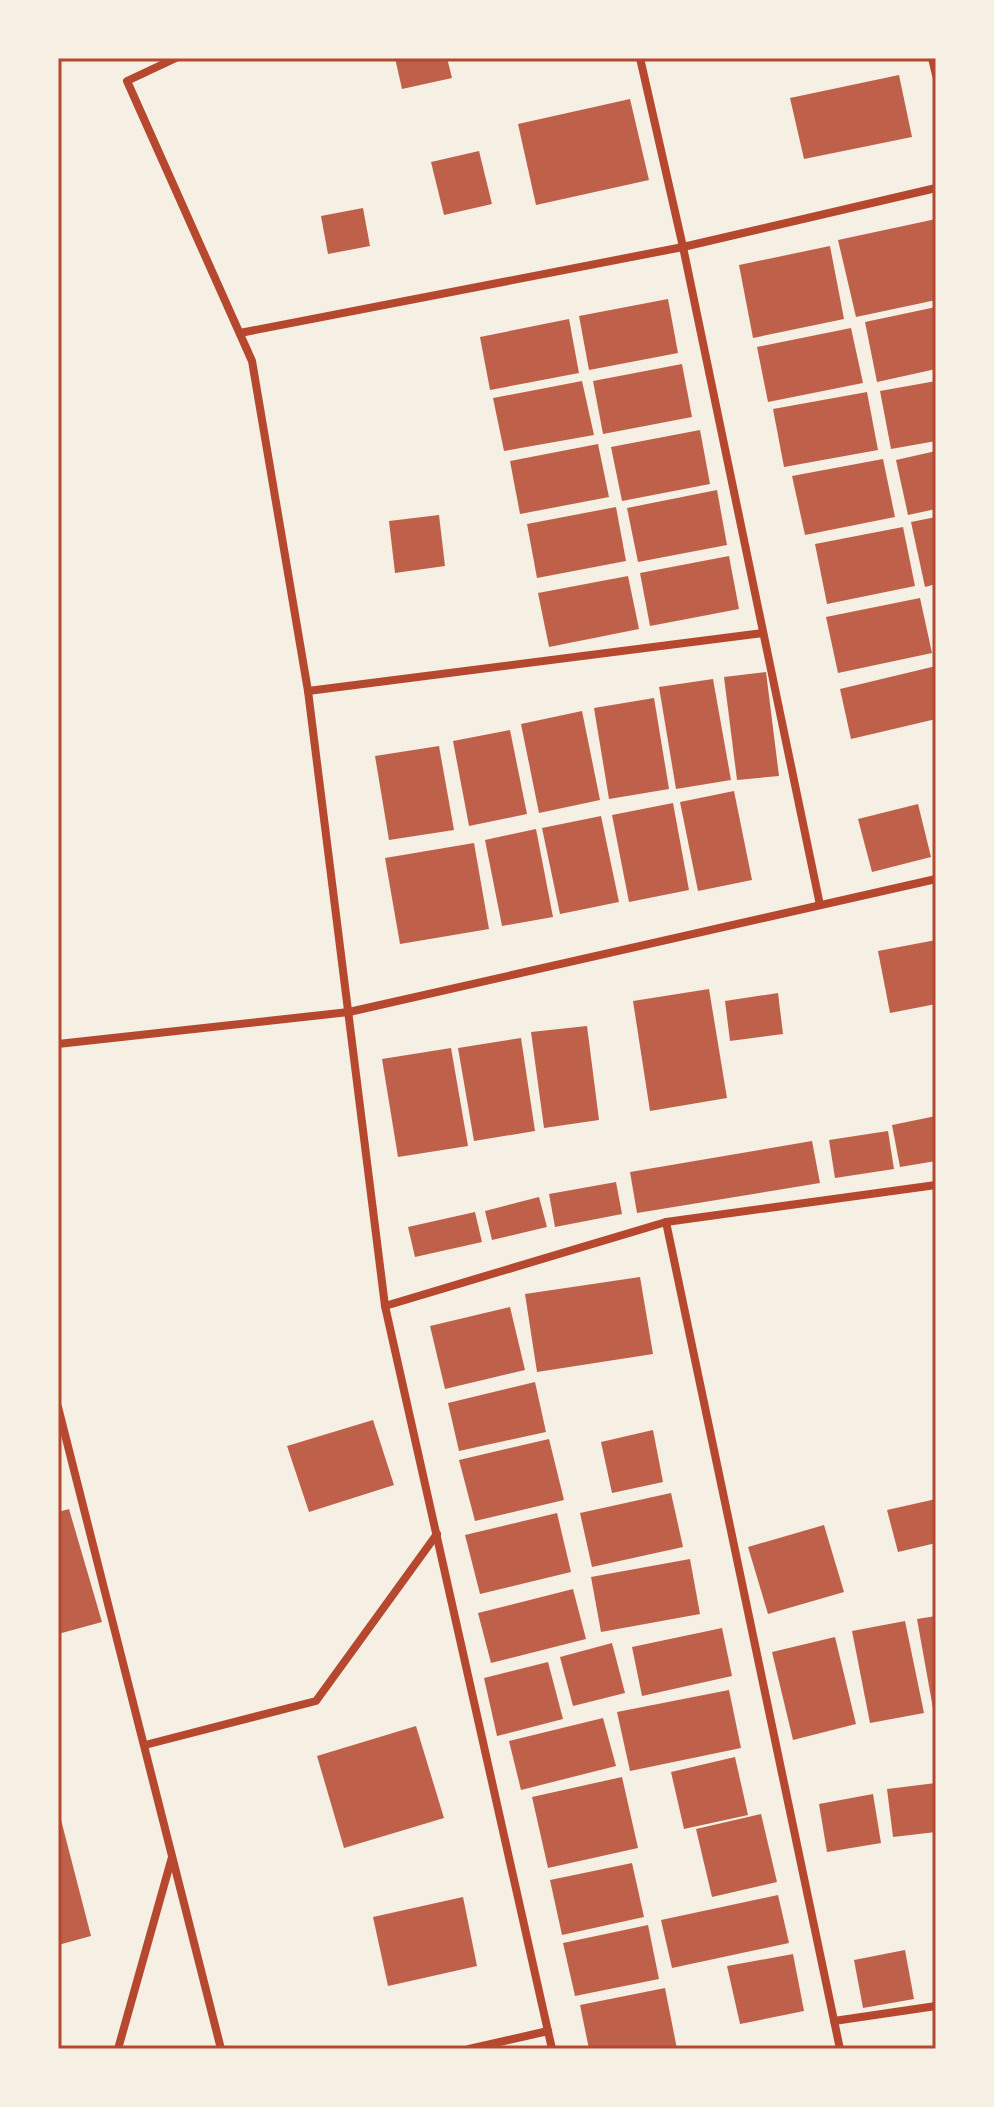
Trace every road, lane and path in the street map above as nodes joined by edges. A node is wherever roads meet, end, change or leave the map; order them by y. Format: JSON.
{"nodes":[{"id":1,"x":176,"y":58,"type":"edge"},
{"id":2,"x":640,"y":58,"type":"edge"},
{"id":3,"x":932,"y":58,"type":"edge"},
{"id":4,"x":936,"y":75,"type":"edge"},
{"id":5,"x":936,"y":188,"type":"edge"},
{"id":6,"x":683,"y":247,"type":"junction"},
{"id":7,"x":240,"y":333,"type":"junction"},
{"id":8,"x":763,"y":633,"type":"junction"},
{"id":9,"x":308,"y":691,"type":"junction"},
{"id":10,"x":936,"y":879,"type":"edge"},
{"id":11,"x":820,"y":905,"type":"junction"},
{"id":12,"x":349,"y":1012,"type":"junction"},
{"id":13,"x":58,"y":1044,"type":"edge"},
{"id":14,"x":936,"y":1185,"type":"edge"},
{"id":15,"x":666,"y":1222,"type":"junction"},
{"id":16,"x":385,"y":1306,"type":"junction"},
{"id":17,"x":58,"y":1407,"type":"edge"},
{"id":18,"x":437,"y":1534,"type":"junction"},
{"id":19,"x":145,"y":1745,"type":"junction"},
{"id":20,"x":172,"y":1856,"type":"junction"},
{"id":21,"x":936,"y":2006,"type":"edge"},
{"id":22,"x":834,"y":2021,"type":"junction"},
{"id":23,"x":548,"y":2031,"type":"junction"},
{"id":24,"x":118,"y":2049,"type":"edge"},
{"id":25,"x":221,"y":2049,"type":"edge"},
{"id":26,"x":469,"y":2049,"type":"edge"},
{"id":27,"x":552,"y":2049,"type":"edge"},
{"id":28,"x":840,"y":2049,"type":"edge"}],
"edges":[{"from":1,"to":7,"type":"street"},
{"from":2,"to":6,"type":"street"},
{"from":3,"to":4,"type":"street"},
{"from":5,"to":6,"type":"street"},
{"from":6,"to":7,"type":"street"},
{"from":6,"to":8,"type":"street"},
{"from":7,"to":9,"type":"street"},
{"from":8,"to":9,"type":"street"},
{"from":8,"to":11,"type":"street"},
{"from":9,"to":12,"type":"street"},
{"from":10,"to":11,"type":"street"},
{"from":11,"to":12,"type":"street"},
{"from":12,"to":13,"type":"street"},
{"from":12,"to":16,"type":"street"},
{"from":14,"to":15,"type":"street"},
{"from":15,"to":16,"type":"street"},
{"from":15,"to":22,"type":"street"},
{"from":16,"to":18,"type":"street"},
{"from":17,"to":19,"type":"street"},
{"from":18,"to":19,"type":"street"},
{"from":18,"to":23,"type":"street"},
{"from":19,"to":20,"type":"street"},
{"from":20,"to":24,"type":"street"},
{"from":20,"to":25,"type":"street"},
{"from":21,"to":22,"type":"street"},
{"from":22,"to":28,"type":"street"},
{"from":23,"to":26,"type":"street"},
{"from":23,"to":27,"type":"street"}]}
